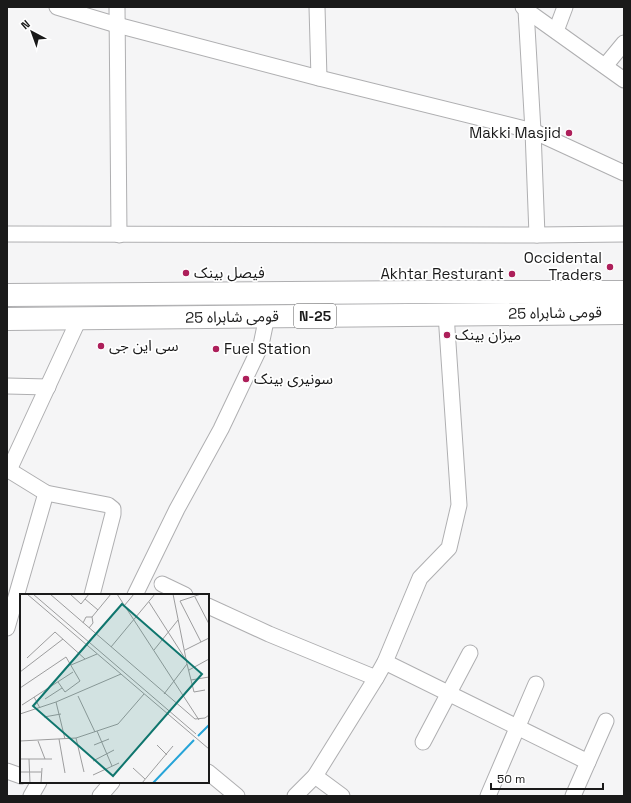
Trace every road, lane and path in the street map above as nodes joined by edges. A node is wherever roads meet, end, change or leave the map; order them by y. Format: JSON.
{"nodes":[{"id":1,"x":57,"y":7,"type":"edge"},
{"id":2,"x":117,"y":7,"type":"edge"},
{"id":3,"x":317,"y":7,"type":"edge"},
{"id":4,"x":565,"y":7,"type":"edge"},
{"id":5,"x":525,"y":8,"type":"edge"},
{"id":6,"x":117,"y":25,"type":"junction"},
{"id":7,"x":556,"y":31,"type":"junction"},
{"id":8,"x":624,"y":43,"type":"edge"},
{"id":9,"x":605,"y":66,"type":"junction"},
{"id":10,"x":319,"y":78,"type":"junction"},
{"id":11,"x":624,"y":80,"type":"edge"},
{"id":12,"x":533,"y":132,"type":"junction"},
{"id":13,"x":624,"y":174,"type":"edge"},
{"id":14,"x":7,"y":234,"type":"edge"},
{"id":15,"x":119,"y":234,"type":"junction"},
{"id":16,"x":624,"y":234,"type":"edge"},
{"id":17,"x":537,"y":235,"type":"junction"},
{"id":18,"x":624,"y":292,"type":"edge"},
{"id":19,"x":7,"y":296,"type":"edge"},
{"id":20,"x":624,"y":313,"type":"edge"},
{"id":21,"x":446,"y":314,"type":"junction"},
{"id":22,"x":266,"y":316,"type":"junction"},
{"id":23,"x":7,"y":319,"type":"edge"},
{"id":24,"x":79,"y":319,"type":"junction"},
{"id":25,"x":7,"y":386,"type":"edge"},
{"id":26,"x":48,"y":387,"type":"junction"},
{"id":27,"x":8,"y":470,"type":"edge"},
{"id":28,"x":46,"y":493,"type":"junction"},
{"id":29,"x":162,"y":584,"type":"dead end"},
{"id":30,"x":20,"y":594,"type":"edge"},
{"id":31,"x":92,"y":594,"type":"edge"},
{"id":32,"x":135,"y":594,"type":"edge"},
{"id":33,"x":183,"y":594,"type":"edge"},
{"id":34,"x":209,"y":606,"type":"edge"},
{"id":35,"x":7,"y":628,"type":"edge"},
{"id":36,"x":470,"y":653,"type":"dead end"},
{"id":37,"x":385,"y":662,"type":"junction"},
{"id":38,"x":376,"y":678,"type":"junction"},
{"id":39,"x":536,"y":684,"type":"dead end"},
{"id":40,"x":449,"y":694,"type":"junction"},
{"id":41,"x":606,"y":721,"type":"dead end"},
{"id":42,"x":517,"y":727,"type":"junction"},
{"id":43,"x":423,"y":742,"type":"dead end"},
{"id":44,"x":588,"y":762,"type":"junction"},
{"id":45,"x":7,"y":771,"type":"edge"},
{"id":46,"x":209,"y":773,"type":"edge"},
{"id":47,"x":20,"y":776,"type":"edge"},
{"id":48,"x":315,"y":776,"type":"junction"},
{"id":49,"x":38,"y":783,"type":"edge"},
{"id":50,"x":111,"y":783,"type":"edge"},
{"id":51,"x":31,"y":796,"type":"edge"},
{"id":52,"x":100,"y":796,"type":"edge"},
{"id":53,"x":237,"y":796,"type":"edge"},
{"id":54,"x":295,"y":796,"type":"edge"},
{"id":55,"x":342,"y":796,"type":"edge"},
{"id":56,"x":488,"y":796,"type":"edge"},
{"id":57,"x":573,"y":796,"type":"edge"}],
"edges":[{"from":1,"to":6,"type":"street"},
{"from":2,"to":6,"type":"street"},
{"from":3,"to":10,"type":"street"},
{"from":4,"to":7,"type":"street"},
{"from":5,"to":7,"type":"street"},
{"from":5,"to":12,"type":"street"},
{"from":6,"to":10,"type":"street"},
{"from":6,"to":15,"type":"street"},
{"from":7,"to":9,"type":"street"},
{"from":8,"to":9,"type":"street"},
{"from":9,"to":11,"type":"street"},
{"from":10,"to":12,"type":"street"},
{"from":12,"to":13,"type":"street"},
{"from":12,"to":17,"type":"street"},
{"from":14,"to":15,"type":"street"},
{"from":15,"to":17,"type":"street"},
{"from":16,"to":17,"type":"street"},
{"from":18,"to":19,"type":"highway","name":"قومی شاہراہ 25","number":"N-25"},
{"from":20,"to":21,"type":"highway","name":"قومی شاہراہ 25","number":"N-25"},
{"from":21,"to":22,"type":"highway","name":"قومی شاہراہ 25","number":"N-25"},
{"from":21,"to":37,"type":"street"},
{"from":22,"to":24,"type":"highway","name":"قومی شاہراہ 25","number":"N-25"},
{"from":22,"to":32,"type":"street"},
{"from":23,"to":24,"type":"highway","name":"قومی شاہراہ 25","number":"N-25"},
{"from":24,"to":26,"type":"street"},
{"from":25,"to":26,"type":"street"},
{"from":26,"to":27,"type":"street"},
{"from":27,"to":28,"type":"street"},
{"from":28,"to":30,"type":"street"},
{"from":28,"to":31,"type":"street"},
{"from":29,"to":33,"type":"street"},
{"from":30,"to":35,"type":"street"},
{"from":34,"to":38,"type":"street"},
{"from":36,"to":40,"type":"street"},
{"from":37,"to":38,"type":"street"},
{"from":37,"to":40,"type":"street"},
{"from":38,"to":48,"type":"street"},
{"from":39,"to":42,"type":"street"},
{"from":40,"to":42,"type":"street"},
{"from":40,"to":43,"type":"street"},
{"from":41,"to":44,"type":"street"},
{"from":42,"to":44,"type":"street"},
{"from":42,"to":56,"type":"street"},
{"from":44,"to":57,"type":"street"},
{"from":45,"to":47,"type":"street"},
{"from":46,"to":53,"type":"street"},
{"from":48,"to":54,"type":"street"},
{"from":48,"to":55,"type":"street"},
{"from":49,"to":51,"type":"street"},
{"from":50,"to":52,"type":"street"}]}
